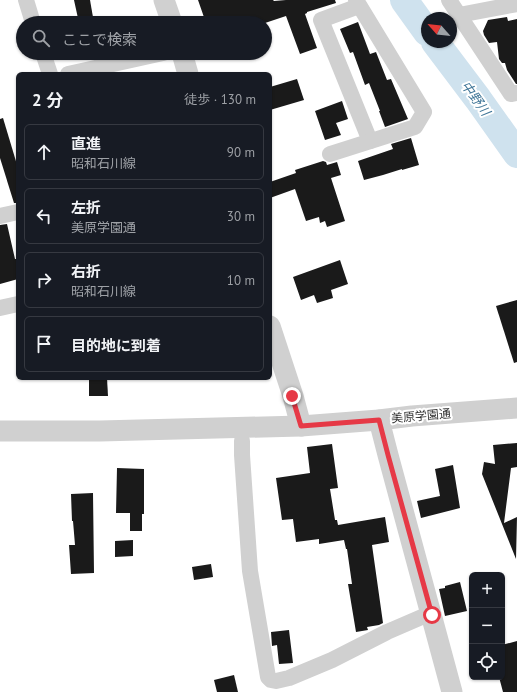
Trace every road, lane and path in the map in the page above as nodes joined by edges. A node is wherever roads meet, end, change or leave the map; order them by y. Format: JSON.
{"nodes":[{"id":1,"x":26,"y":0,"type":"edge"},
{"id":2,"x":164,"y":0,"type":"edge"},
{"id":3,"x":449,"y":0,"type":"edge"},
{"id":4,"x":358,"y":3,"type":"edge"},
{"id":5,"x":517,"y":4,"type":"edge"},
{"id":6,"x":459,"y":15,"type":"junction"},
{"id":7,"x":31,"y":16,"type":"edge"},
{"id":8,"x":170,"y":16,"type":"edge"},
{"id":9,"x":45,"y":60,"type":"edge"},
{"id":10,"x":131,"y":60,"type":"edge"},
{"id":11,"x":184,"y":60,"type":"edge"},
{"id":12,"x":49,"y":72,"type":"edge"},
{"id":13,"x":77,"y":72,"type":"edge"},
{"id":14,"x":187,"y":72,"type":"edge"},
{"id":15,"x":517,"y":93,"type":"edge"},
{"id":16,"x":370,"y":141,"type":"junction"},
{"id":17,"x":330,"y":154,"type":"dead end"},
{"id":18,"x":16,"y":212,"type":"edge"},
{"id":19,"x":0,"y":216,"type":"edge"},
{"id":20,"x":16,"y":304,"type":"edge"},
{"id":21,"x":0,"y":308,"type":"edge"},
{"id":22,"x":272,"y":332,"type":"edge"},
{"id":23,"x":517,"y":408,"type":"edge"},
{"id":24,"x":379,"y":420,"type":"junction"},
{"id":25,"x":301,"y":426,"type":"junction"},
{"id":26,"x":0,"y":431,"type":"edge"},
{"id":27,"x":242,"y":441,"type":"dead end"},
{"id":28,"x":431,"y":613,"type":"junction"},
{"id":29,"x":452,"y":692,"type":"edge"}],
"edges":[{"from":1,"to":7,"type":"street"},
{"from":2,"to":8,"type":"street"},
{"from":3,"to":6,"type":"street"},
{"from":4,"to":16,"type":"street"},
{"from":4,"to":16,"type":"street"},
{"from":5,"to":6,"type":"street"},
{"from":6,"to":15,"type":"street"},
{"from":9,"to":12,"type":"street"},
{"from":10,"to":13,"type":"street"},
{"from":11,"to":14,"type":"street"},
{"from":16,"to":17,"type":"street"},
{"from":18,"to":19,"type":"street"},
{"from":20,"to":21,"type":"street"},
{"from":22,"to":25,"type":"street"},
{"from":23,"to":24,"type":"street","name":"美原学園通"},
{"from":24,"to":25,"type":"street","name":"美原学園通"},
{"from":24,"to":28,"type":"street"},
{"from":25,"to":26,"type":"street","name":"美原学園通"},
{"from":27,"to":28,"type":"street"},
{"from":28,"to":29,"type":"street"}]}
